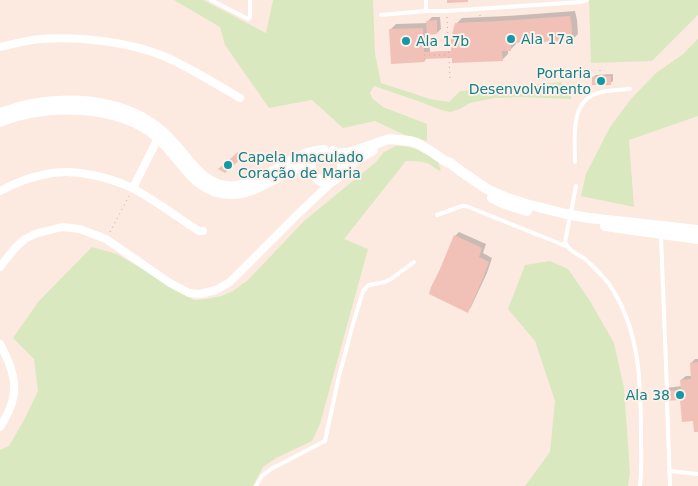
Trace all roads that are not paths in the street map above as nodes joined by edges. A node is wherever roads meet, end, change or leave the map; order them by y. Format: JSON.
{"nodes":[{"id":1,"x":211,"y":0,"type":"edge"},
{"id":2,"x":250,"y":0,"type":"edge"},
{"id":3,"x":426,"y":0,"type":"edge"},
{"id":4,"x":587,"y":0,"type":"edge"},
{"id":5,"x":426,"y":11,"type":"junction"},
{"id":6,"x":381,"y":15,"type":"dead end"},
{"id":7,"x":0,"y":47,"type":"edge"},
{"id":8,"x":630,"y":89,"type":"dead end"},
{"id":9,"x":240,"y":98,"type":"dead end"},
{"id":10,"x":0,"y":113,"type":"edge"},
{"id":11,"x":0,"y":122,"type":"edge"},
{"id":12,"x":160,"y":134,"type":"junction"},
{"id":13,"x":389,"y":140,"type":"junction"},
{"id":14,"x":324,"y":150,"type":"junction"},
{"id":15,"x":338,"y":154,"type":"junction"},
{"id":16,"x":575,"y":162,"type":"dead end"},
{"id":17,"x":310,"y":166,"type":"junction"},
{"id":18,"x":338,"y":177,"type":"junction"},
{"id":19,"x":318,"y":179,"type":"junction"},
{"id":20,"x":576,"y":186,"type":"dead end"},
{"id":21,"x":133,"y":188,"type":"junction"},
{"id":22,"x":0,"y":191,"type":"edge"},
{"id":23,"x":299,"y":213,"type":"junction"},
{"id":24,"x":437,"y":214,"type":"dead end"},
{"id":25,"x":662,"y":230,"type":"junction"},
{"id":26,"x":698,"y":230,"type":"edge"},
{"id":27,"x":203,"y":231,"type":"dead end"},
{"id":28,"x":698,"y":239,"type":"edge"},
{"id":29,"x":566,"y":244,"type":"junction"},
{"id":30,"x":414,"y":262,"type":"dead end"},
{"id":31,"x":0,"y":267,"type":"edge"},
{"id":32,"x":0,"y":344,"type":"edge"},
{"id":33,"x":667,"y":391,"type":"dead end"},
{"id":34,"x":667,"y":400,"type":"dead end"},
{"id":35,"x":0,"y":428,"type":"edge"},
{"id":36,"x":669,"y":471,"type":"junction"},
{"id":37,"x":698,"y":474,"type":"edge"},
{"id":38,"x":256,"y":486,"type":"edge"},
{"id":39,"x":640,"y":486,"type":"edge"},
{"id":40,"x":670,"y":486,"type":"edge"}],
"edges":[{"from":1,"to":2,"type":"lane"},
{"from":3,"to":5,"type":"lane"},
{"from":4,"to":5,"type":"lane"},
{"from":5,"to":6,"type":"lane"},
{"from":7,"to":9,"type":"street"},
{"from":8,"to":16,"type":"lane"},
{"from":10,"to":12,"type":"street"},
{"from":11,"to":12,"type":"street"},
{"from":12,"to":14,"type":"street"},
{"from":12,"to":17,"type":"street"},
{"from":12,"to":21,"type":"street"},
{"from":13,"to":15,"type":"street"},
{"from":13,"to":18,"type":"street"},
{"from":13,"to":25,"type":"street"},
{"from":14,"to":15,"type":"street"},
{"from":14,"to":17,"type":"street"},
{"from":15,"to":18,"type":"street"},
{"from":17,"to":19,"type":"street"},
{"from":18,"to":19,"type":"street"},
{"from":18,"to":23,"type":"street"},
{"from":19,"to":23,"type":"street"},
{"from":20,"to":29,"type":"lane"},
{"from":21,"to":22,"type":"street"},
{"from":21,"to":27,"type":"street"},
{"from":23,"to":31,"type":"street"},
{"from":24,"to":29,"type":"lane"},
{"from":25,"to":26,"type":"street"},
{"from":25,"to":28,"type":"street"},
{"from":25,"to":33,"type":"lane"},
{"from":29,"to":39,"type":"lane"},
{"from":30,"to":38,"type":"lane"},
{"from":32,"to":35,"type":"street"},
{"from":34,"to":36,"type":"lane"},
{"from":36,"to":37,"type":"lane"},
{"from":36,"to":40,"type":"lane"}]}
